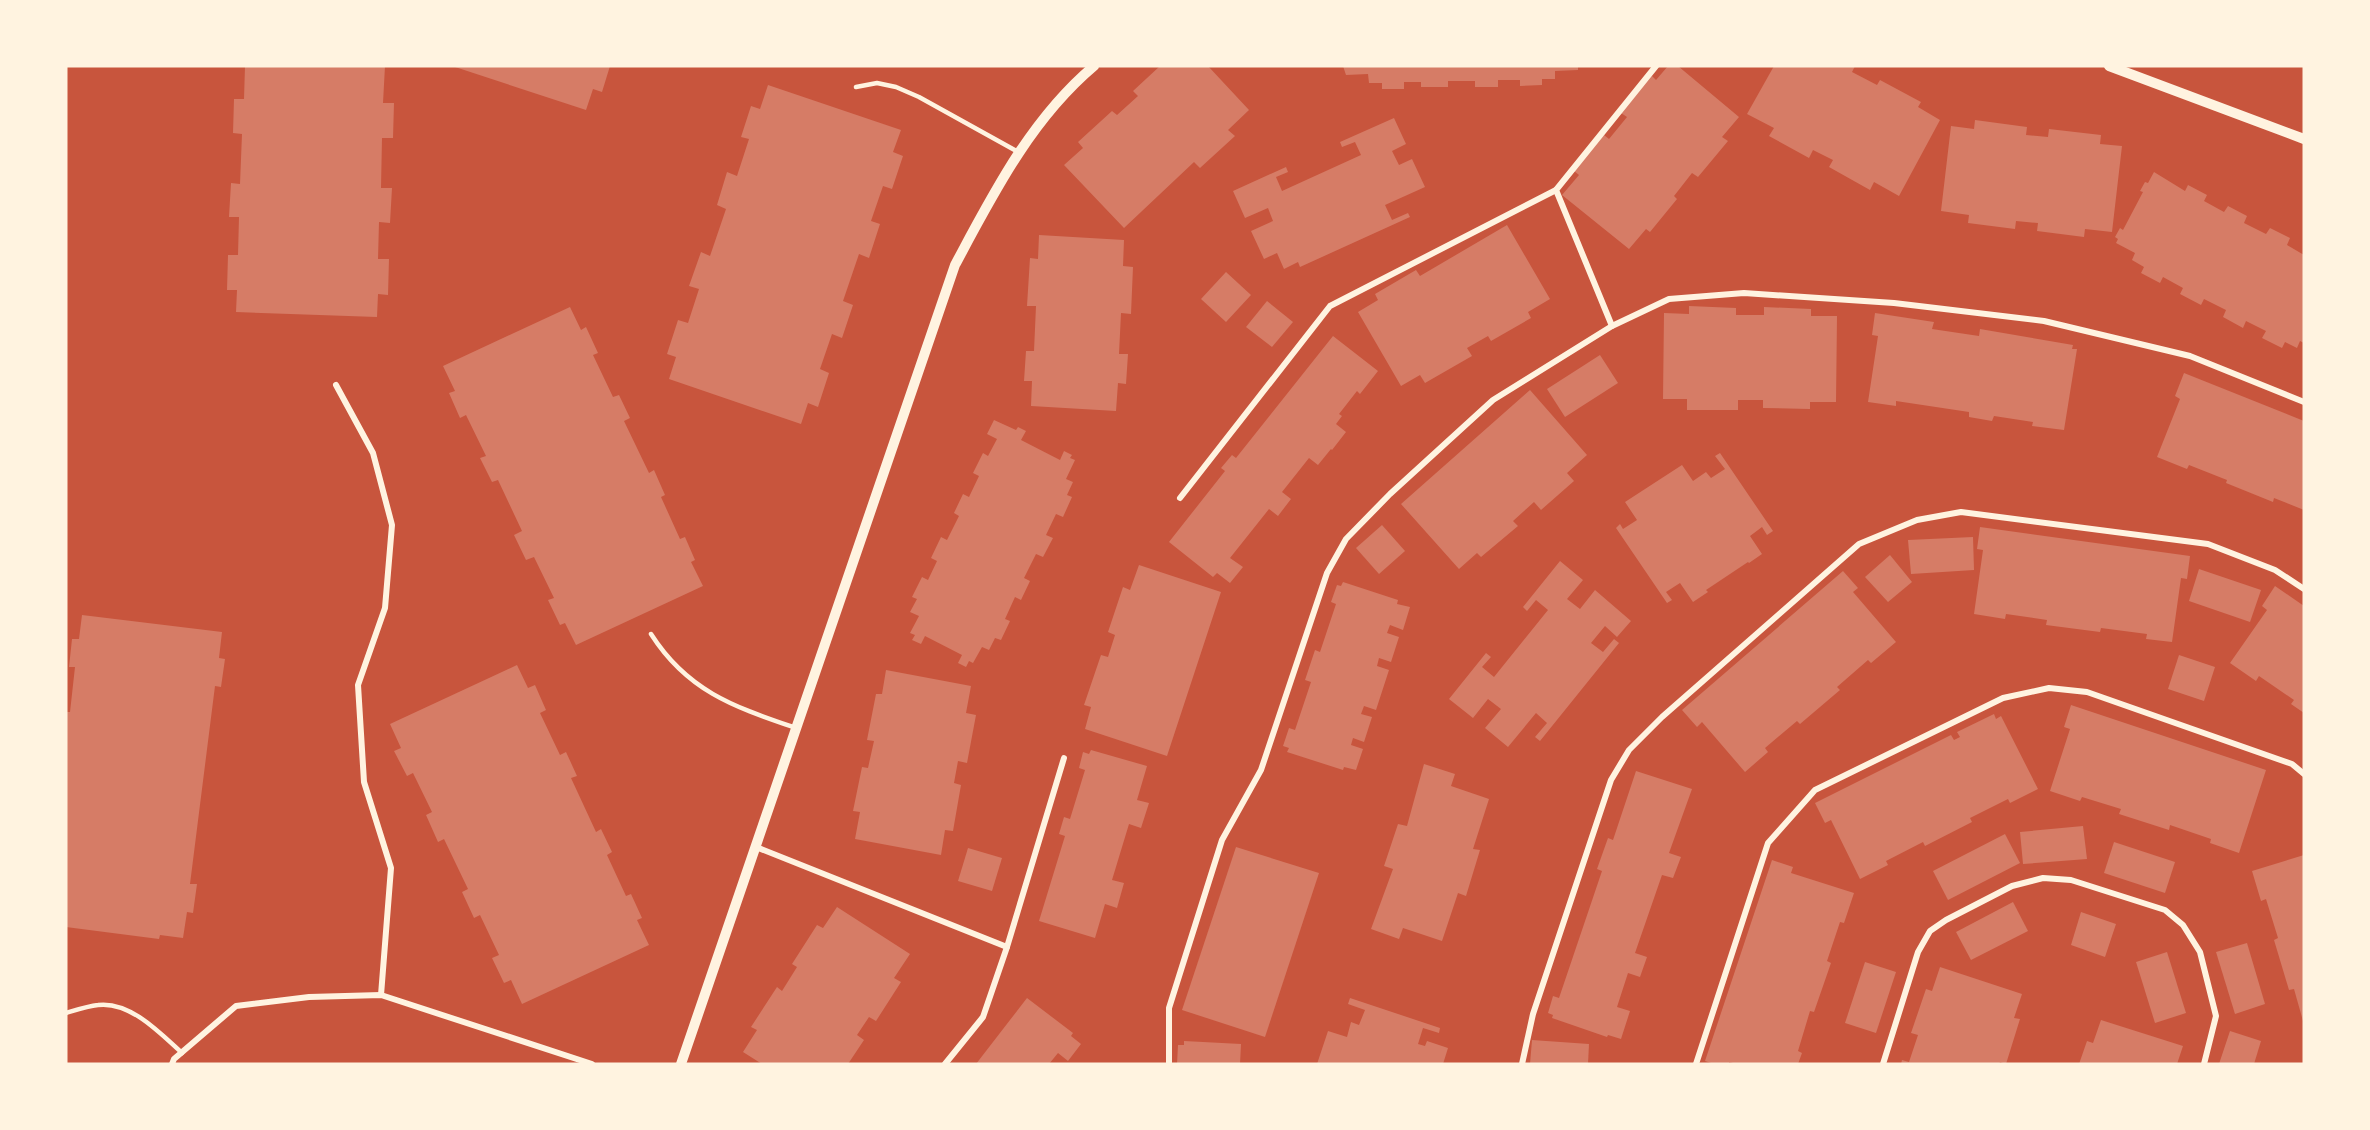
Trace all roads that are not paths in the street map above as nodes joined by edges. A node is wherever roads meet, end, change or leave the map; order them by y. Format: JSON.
{"nodes":[{"id":1,"x":1094,"y":66,"type":"edge"},
{"id":2,"x":1656,"y":66,"type":"edge"},
{"id":3,"x":2109,"y":66,"type":"edge"},
{"id":4,"x":856,"y":87,"type":"dead end"},
{"id":5,"x":2304,"y":139,"type":"edge"},
{"id":6,"x":1020,"y":153,"type":"junction"},
{"id":7,"x":1556,"y":190,"type":"junction"},
{"id":8,"x":1612,"y":326,"type":"junction"},
{"id":9,"x":336,"y":385,"type":"dead end"},
{"id":10,"x":2304,"y":402,"type":"edge"},
{"id":11,"x":1180,"y":498,"type":"dead end"},
{"id":12,"x":2304,"y":589,"type":"edge"},
{"id":13,"x":651,"y":634,"type":"dead end"},
{"id":14,"x":796,"y":728,"type":"junction"},
{"id":15,"x":1064,"y":758,"type":"dead end"},
{"id":16,"x":2304,"y":774,"type":"edge"},
{"id":17,"x":756,"y":848,"type":"junction"},
{"id":18,"x":1007,"y":947,"type":"junction"},
{"id":19,"x":381,"y":995,"type":"junction"},
{"id":20,"x":66,"y":1012,"type":"edge"},
{"id":21,"x":182,"y":1053,"type":"junction"},
{"id":22,"x":172,"y":1064,"type":"edge"},
{"id":23,"x":592,"y":1064,"type":"edge"},
{"id":24,"x":681,"y":1064,"type":"edge"},
{"id":25,"x":945,"y":1064,"type":"edge"},
{"id":26,"x":1169,"y":1064,"type":"edge"},
{"id":27,"x":1522,"y":1064,"type":"edge"},
{"id":28,"x":1696,"y":1064,"type":"edge"},
{"id":29,"x":1883,"y":1064,"type":"edge"},
{"id":30,"x":2204,"y":1064,"type":"edge"}],
"edges":[{"from":1,"to":6,"type":"street"},
{"from":2,"to":7,"type":"street"},
{"from":3,"to":5,"type":"street"},
{"from":4,"to":6,"type":"lane"},
{"from":6,"to":14,"type":"street"},
{"from":7,"to":8,"type":"street"},
{"from":7,"to":11,"type":"street"},
{"from":8,"to":10,"type":"street"},
{"from":8,"to":26,"type":"street"},
{"from":9,"to":19,"type":"street"},
{"from":12,"to":27,"type":"street"},
{"from":13,"to":14,"type":"lane"},
{"from":14,"to":17,"type":"street"},
{"from":15,"to":18,"type":"street"},
{"from":16,"to":28,"type":"street"},
{"from":17,"to":18,"type":"street"},
{"from":17,"to":24,"type":"street"},
{"from":18,"to":25,"type":"street"},
{"from":19,"to":21,"type":"street"},
{"from":19,"to":23,"type":"street"},
{"from":20,"to":21,"type":"lane"},
{"from":21,"to":22,"type":"street"},
{"from":29,"to":30,"type":"street"}]}
